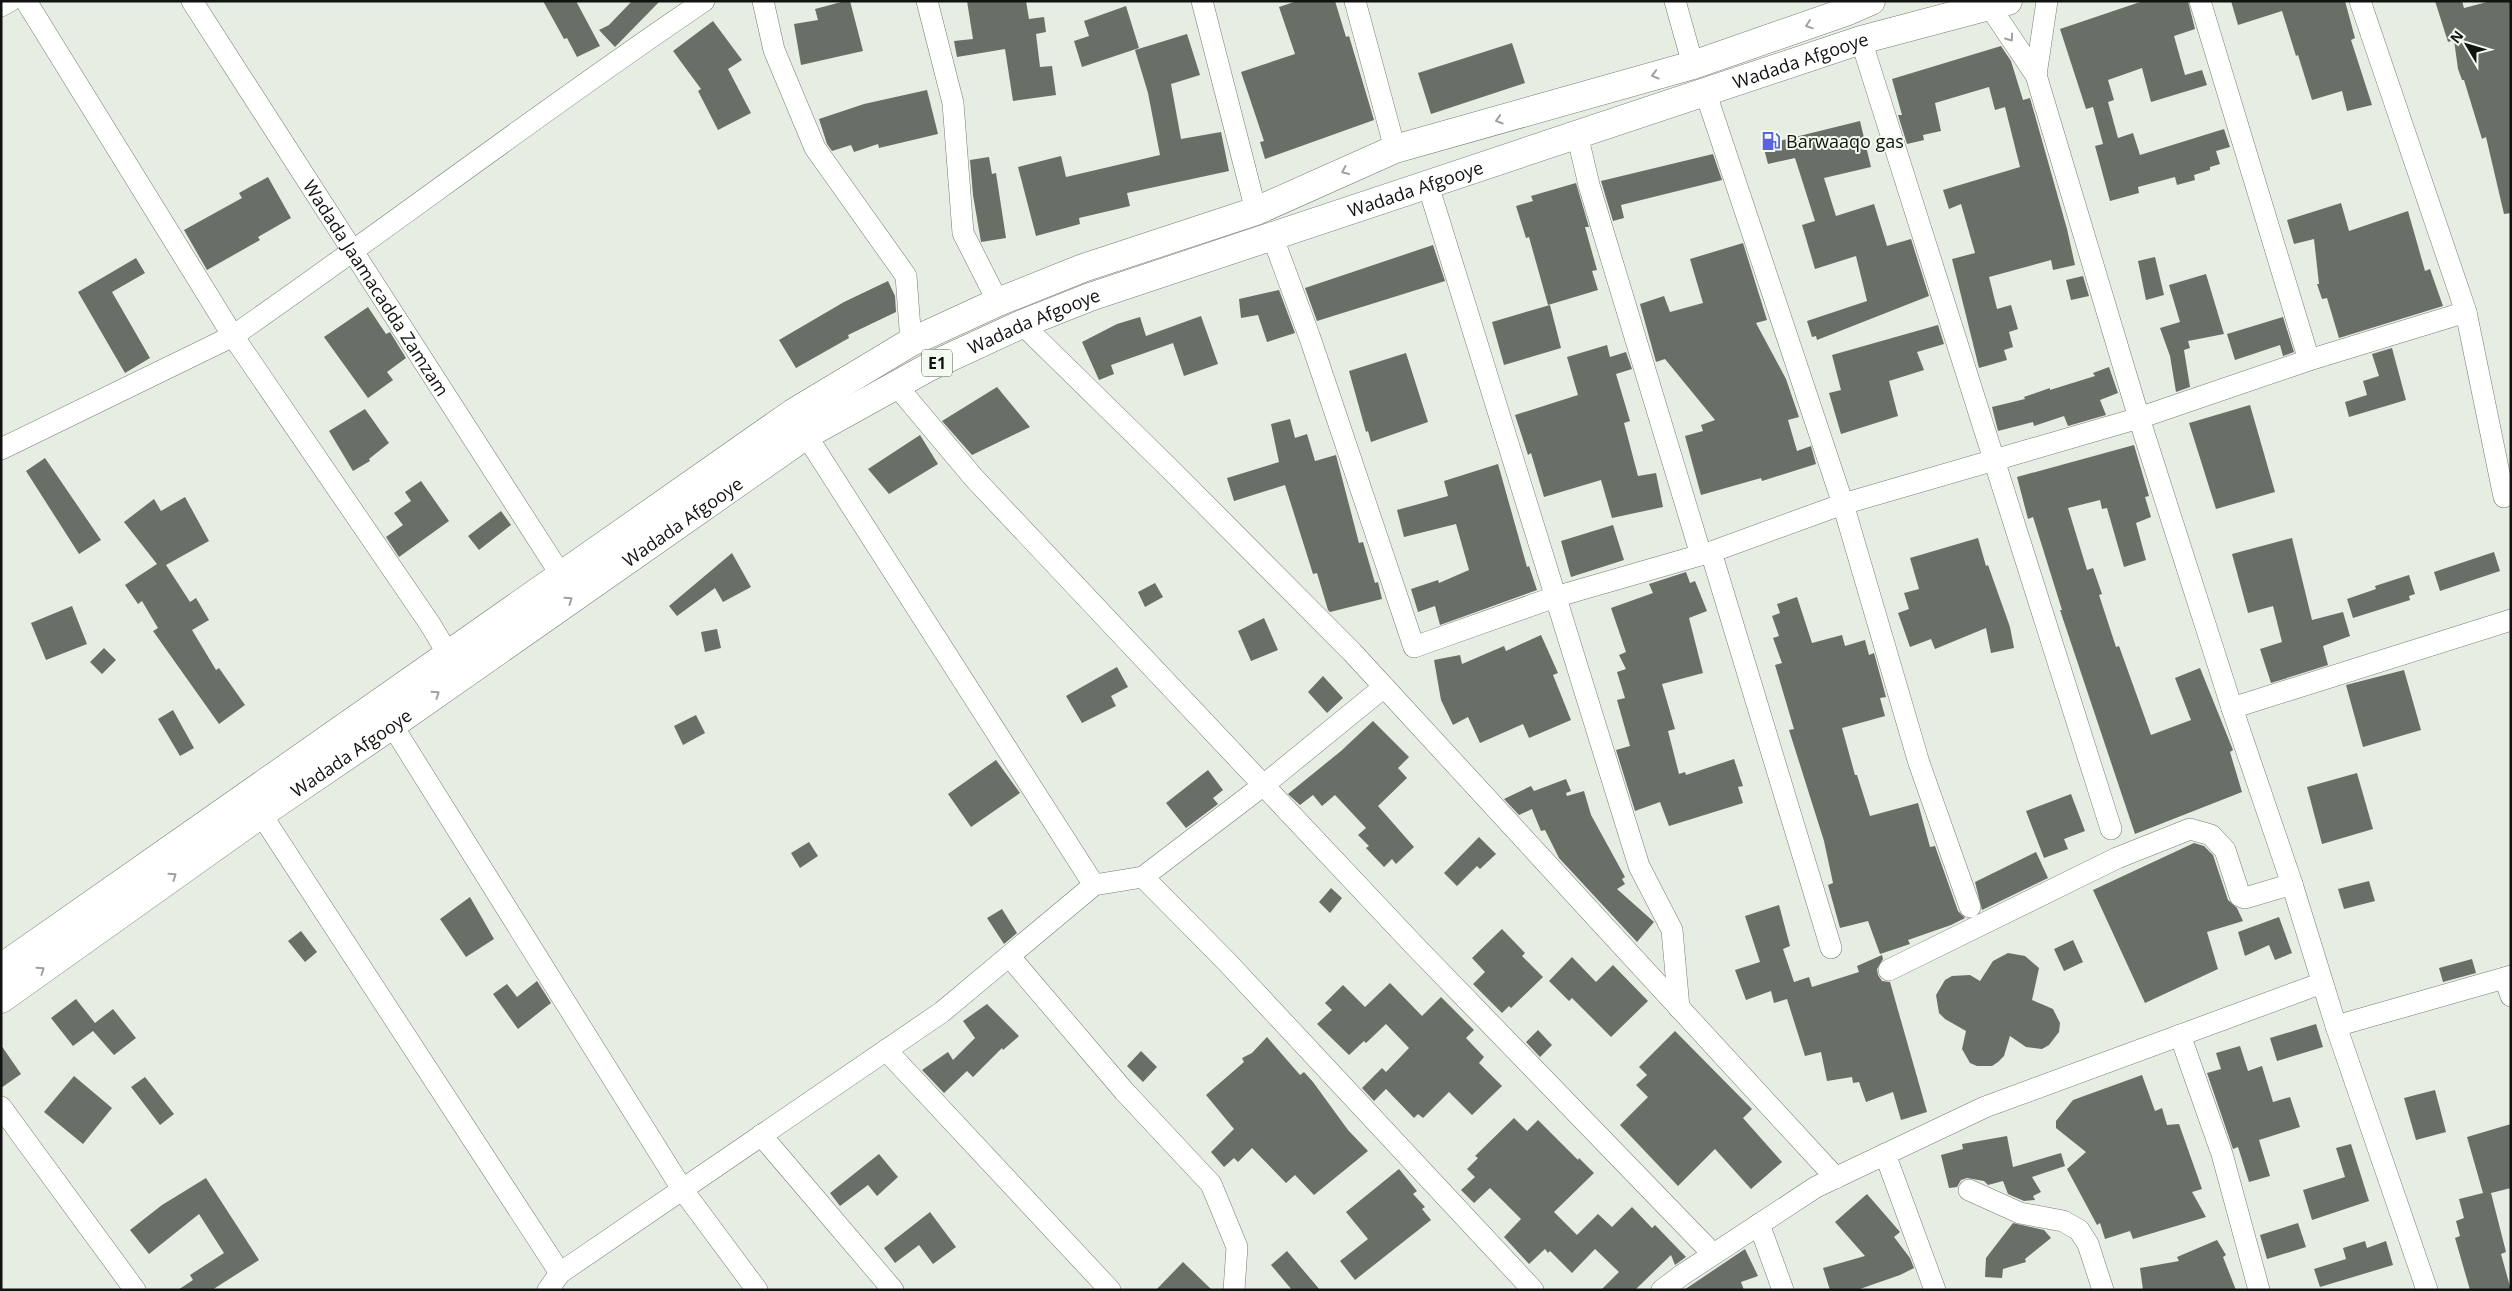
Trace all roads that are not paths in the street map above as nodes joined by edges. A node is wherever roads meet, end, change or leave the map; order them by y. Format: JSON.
{"nodes":[{"id":1,"x":10,"y":1,"type":"edge"},
{"id":2,"x":26,"y":1,"type":"edge"},
{"id":3,"x":192,"y":1,"type":"edge"},
{"id":4,"x":704,"y":1,"type":"edge"},
{"id":5,"x":764,"y":1,"type":"edge"},
{"id":6,"x":927,"y":1,"type":"edge"},
{"id":7,"x":1202,"y":1,"type":"edge"},
{"id":8,"x":1355,"y":1,"type":"edge"},
{"id":9,"x":1675,"y":1,"type":"edge"},
{"id":10,"x":2047,"y":1,"type":"edge"},
{"id":11,"x":2200,"y":1,"type":"edge"},
{"id":12,"x":2360,"y":1,"type":"edge"},
{"id":13,"x":1994,"y":3,"type":"edge"},
{"id":14,"x":1855,"y":5,"type":"edge"},
{"id":15,"x":1,"y":6,"type":"edge"},
{"id":16,"x":1861,"y":40,"type":"junction"},
{"id":17,"x":1693,"y":65,"type":"junction"},
{"id":18,"x":2036,"y":75,"type":"junction"},
{"id":19,"x":1705,"y":91,"type":"junction"},
{"id":20,"x":1577,"y":134,"type":"junction"},
{"id":21,"x":1395,"y":149,"type":"junction"},
{"id":22,"x":1428,"y":185,"type":"junction"},
{"id":23,"x":1256,"y":211,"type":"junction"},
{"id":24,"x":1273,"y":238,"type":"junction"},
{"id":25,"x":352,"y":253,"type":"junction"},
{"id":26,"x":998,"y":302,"type":"junction"},
{"id":27,"x":2466,"y":312,"type":"junction"},
{"id":28,"x":1022,"y":324,"type":"junction"},
{"id":29,"x":233,"y":336,"type":"junction"},
{"id":30,"x":911,"y":342,"type":"junction"},
{"id":31,"x":2309,"y":360,"type":"junction"},
{"id":32,"x":896,"y":385,"type":"junction"},
{"id":33,"x":2139,"y":418,"type":"junction"},
{"id":34,"x":806,"y":435,"type":"junction"},
{"id":35,"x":1,"y":449,"type":"edge"},
{"id":36,"x":1995,"y":460,"type":"junction"},
{"id":37,"x":2504,"y":497,"type":"dead end"},
{"id":38,"x":1843,"y":504,"type":"junction"},
{"id":39,"x":1706,"y":554,"type":"junction"},
{"id":40,"x":561,"y":575,"type":"junction"},
{"id":41,"x":1555,"y":597,"type":"junction"},
{"id":42,"x":2511,"y":620,"type":"edge"},
{"id":43,"x":448,"y":654,"type":"junction"},
{"id":44,"x":1384,"y":687,"type":"junction"},
{"id":45,"x":2232,"y":708,"type":"junction"},
{"id":46,"x":392,"y":725,"type":"junction"},
{"id":47,"x":1265,"y":784,"type":"junction"},
{"id":48,"x":261,"y":814,"type":"junction"},
{"id":49,"x":2111,"y":829,"type":"dead end"},
{"id":50,"x":1143,"y":877,"type":"junction"},
{"id":51,"x":2292,"y":884,"type":"junction"},
{"id":52,"x":1094,"y":885,"type":"junction"},
{"id":53,"x":1970,"y":907,"type":"dead end"},
{"id":54,"x":1831,"y":948,"type":"dead end"},
{"id":55,"x":1009,"y":956,"type":"junction"},
{"id":56,"x":1,"y":968,"type":"edge"},
{"id":57,"x":1889,"y":970,"type":"dead end"},
{"id":58,"x":2322,"y":983,"type":"junction"},
{"id":59,"x":2509,"y":983,"type":"edge"},
{"id":60,"x":1,"y":999,"type":"edge"},
{"id":61,"x":1679,"y":1008,"type":"junction"},
{"id":62,"x":2336,"y":1026,"type":"junction"},
{"id":63,"x":2180,"y":1035,"type":"junction"},
{"id":64,"x":886,"y":1050,"type":"junction"},
{"id":65,"x":1,"y":1107,"type":"edge"},
{"id":66,"x":761,"y":1135,"type":"junction"},
{"id":67,"x":1885,"y":1154,"type":"junction"},
{"id":68,"x":1836,"y":1178,"type":"junction"},
{"id":69,"x":682,"y":1189,"type":"junction"},
{"id":70,"x":1969,"y":1190,"type":"dead end"},
{"id":71,"x":1759,"y":1224,"type":"junction"},
{"id":72,"x":1713,"y":1254,"type":"junction"},
{"id":73,"x":554,"y":1281,"type":"edge"},
{"id":74,"x":135,"y":1290,"type":"edge"},
{"id":75,"x":757,"y":1290,"type":"edge"},
{"id":76,"x":894,"y":1290,"type":"edge"},
{"id":77,"x":1110,"y":1290,"type":"edge"},
{"id":78,"x":1234,"y":1290,"type":"edge"},
{"id":79,"x":1533,"y":1290,"type":"edge"},
{"id":80,"x":1662,"y":1290,"type":"edge"},
{"id":81,"x":1783,"y":1290,"type":"edge"},
{"id":82,"x":1935,"y":1290,"type":"edge"},
{"id":83,"x":2103,"y":1290,"type":"edge"},
{"id":84,"x":2259,"y":1290,"type":"edge"},
{"id":85,"x":2427,"y":1290,"type":"edge"}],
"edges":[{"from":1,"to":15,"type":"street"},
{"from":2,"to":29,"type":"street"},
{"from":3,"to":25,"type":"street","name":"Wadada Jaamacadda Zamzam"},
{"from":4,"to":25,"type":"street"},
{"from":5,"to":30,"type":"street"},
{"from":6,"to":26,"type":"street"},
{"from":7,"to":23,"type":"street"},
{"from":8,"to":21,"type":"street"},
{"from":9,"to":17,"type":"street"},
{"from":10,"to":18,"type":"street"},
{"from":11,"to":31,"type":"street"},
{"from":12,"to":27,"type":"street"},
{"from":13,"to":16,"type":"highway","name":"Wadada Afgooye","number":"E1"},
{"from":13,"to":18,"type":"street","one_way":true},
{"from":14,"to":17,"type":"highway","name":"Wadada Afgooye","number":"E1","one_way":true},
{"from":16,"to":19,"type":"highway","name":"Wadada Afgooye","number":"E1"},
{"from":16,"to":36,"type":"street"},
{"from":17,"to":21,"type":"highway","name":"Wadada Afgooye","number":"E1","one_way":true},
{"from":18,"to":33,"type":"street"},
{"from":19,"to":20,"type":"highway","name":"Wadada Afgooye","number":"E1"},
{"from":19,"to":38,"type":"street"},
{"from":20,"to":22,"type":"highway","name":"Wadada Afgooye","number":"E1"},
{"from":20,"to":39,"type":"street"},
{"from":21,"to":23,"type":"highway","name":"Wadada Afgooye","number":"E1","one_way":true},
{"from":22,"to":24,"type":"highway","name":"Wadada Afgooye","number":"E1"},
{"from":22,"to":41,"type":"street"},
{"from":23,"to":26,"type":"highway","name":"Wadada Afgooye","number":"E1"},
{"from":24,"to":28,"type":"highway","name":"Wadada Afgooye","number":"E1"},
{"from":24,"to":41,"type":"street"},
{"from":25,"to":29,"type":"street"},
{"from":25,"to":40,"type":"street","name":"Wadada Jaamacadda Zamzam"},
{"from":26,"to":30,"type":"highway","name":"Wadada Afgooye","number":"E1"},
{"from":27,"to":31,"type":"street"},
{"from":27,"to":37,"type":"street"},
{"from":28,"to":32,"type":"highway","name":"Wadada Afgooye","number":"E1"},
{"from":28,"to":44,"type":"street"},
{"from":29,"to":35,"type":"street"},
{"from":29,"to":43,"type":"street"},
{"from":30,"to":40,"type":"highway","name":"Wadada Afgooye","number":"E1"},
{"from":31,"to":33,"type":"street"},
{"from":32,"to":34,"type":"highway","name":"Wadada Afgooye","number":"E1"},
{"from":32,"to":47,"type":"street"},
{"from":33,"to":36,"type":"street"},
{"from":33,"to":45,"type":"street"},
{"from":46,"to":34,"type":"highway","name":"Wadada Afgooye","number":"E1","one_way":true},
{"from":34,"to":52,"type":"street"},
{"from":36,"to":38,"type":"street"},
{"from":36,"to":49,"type":"street"},
{"from":38,"to":39,"type":"street"},
{"from":38,"to":53,"type":"street"},
{"from":39,"to":41,"type":"street"},
{"from":39,"to":54,"type":"street"},
{"from":40,"to":43,"type":"highway","name":"Wadada Afgooye","number":"E1"},
{"from":41,"to":61,"type":"street"},
{"from":42,"to":45,"type":"street"},
{"from":43,"to":56,"type":"highway","name":"Wadada Afgooye","number":"E1"},
{"from":44,"to":47,"type":"street"},
{"from":44,"to":61,"type":"street"},
{"from":45,"to":51,"type":"street"},
{"from":46,"to":48,"type":"highway","name":"Wadada Afgooye","number":"E1"},
{"from":46,"to":69,"type":"street"},
{"from":47,"to":50,"type":"street"},
{"from":47,"to":72,"type":"street"},
{"from":60,"to":48,"type":"highway","name":"Wadada Afgooye","number":"E1","one_way":true},
{"from":48,"to":73,"type":"street"},
{"from":50,"to":52,"type":"street"},
{"from":50,"to":79,"type":"street"},
{"from":51,"to":57,"type":"street"},
{"from":51,"to":58,"type":"street"},
{"from":52,"to":55,"type":"street"},
{"from":55,"to":64,"type":"street"},
{"from":55,"to":78,"type":"street"},
{"from":58,"to":62,"type":"street"},
{"from":58,"to":63,"type":"street"},
{"from":59,"to":62,"type":"street"},
{"from":61,"to":68,"type":"street"},
{"from":62,"to":85,"type":"street"},
{"from":63,"to":67,"type":"street"},
{"from":63,"to":84,"type":"street"},
{"from":64,"to":66,"type":"street"},
{"from":64,"to":77,"type":"street"},
{"from":65,"to":74,"type":"street"},
{"from":66,"to":69,"type":"street"},
{"from":66,"to":76,"type":"street"},
{"from":67,"to":68,"type":"street"},
{"from":67,"to":82,"type":"street"},
{"from":68,"to":71,"type":"street"},
{"from":69,"to":73,"type":"street"},
{"from":69,"to":75,"type":"street"},
{"from":70,"to":83,"type":"street"},
{"from":71,"to":72,"type":"street"},
{"from":71,"to":81,"type":"street"},
{"from":72,"to":80,"type":"street"}]}
